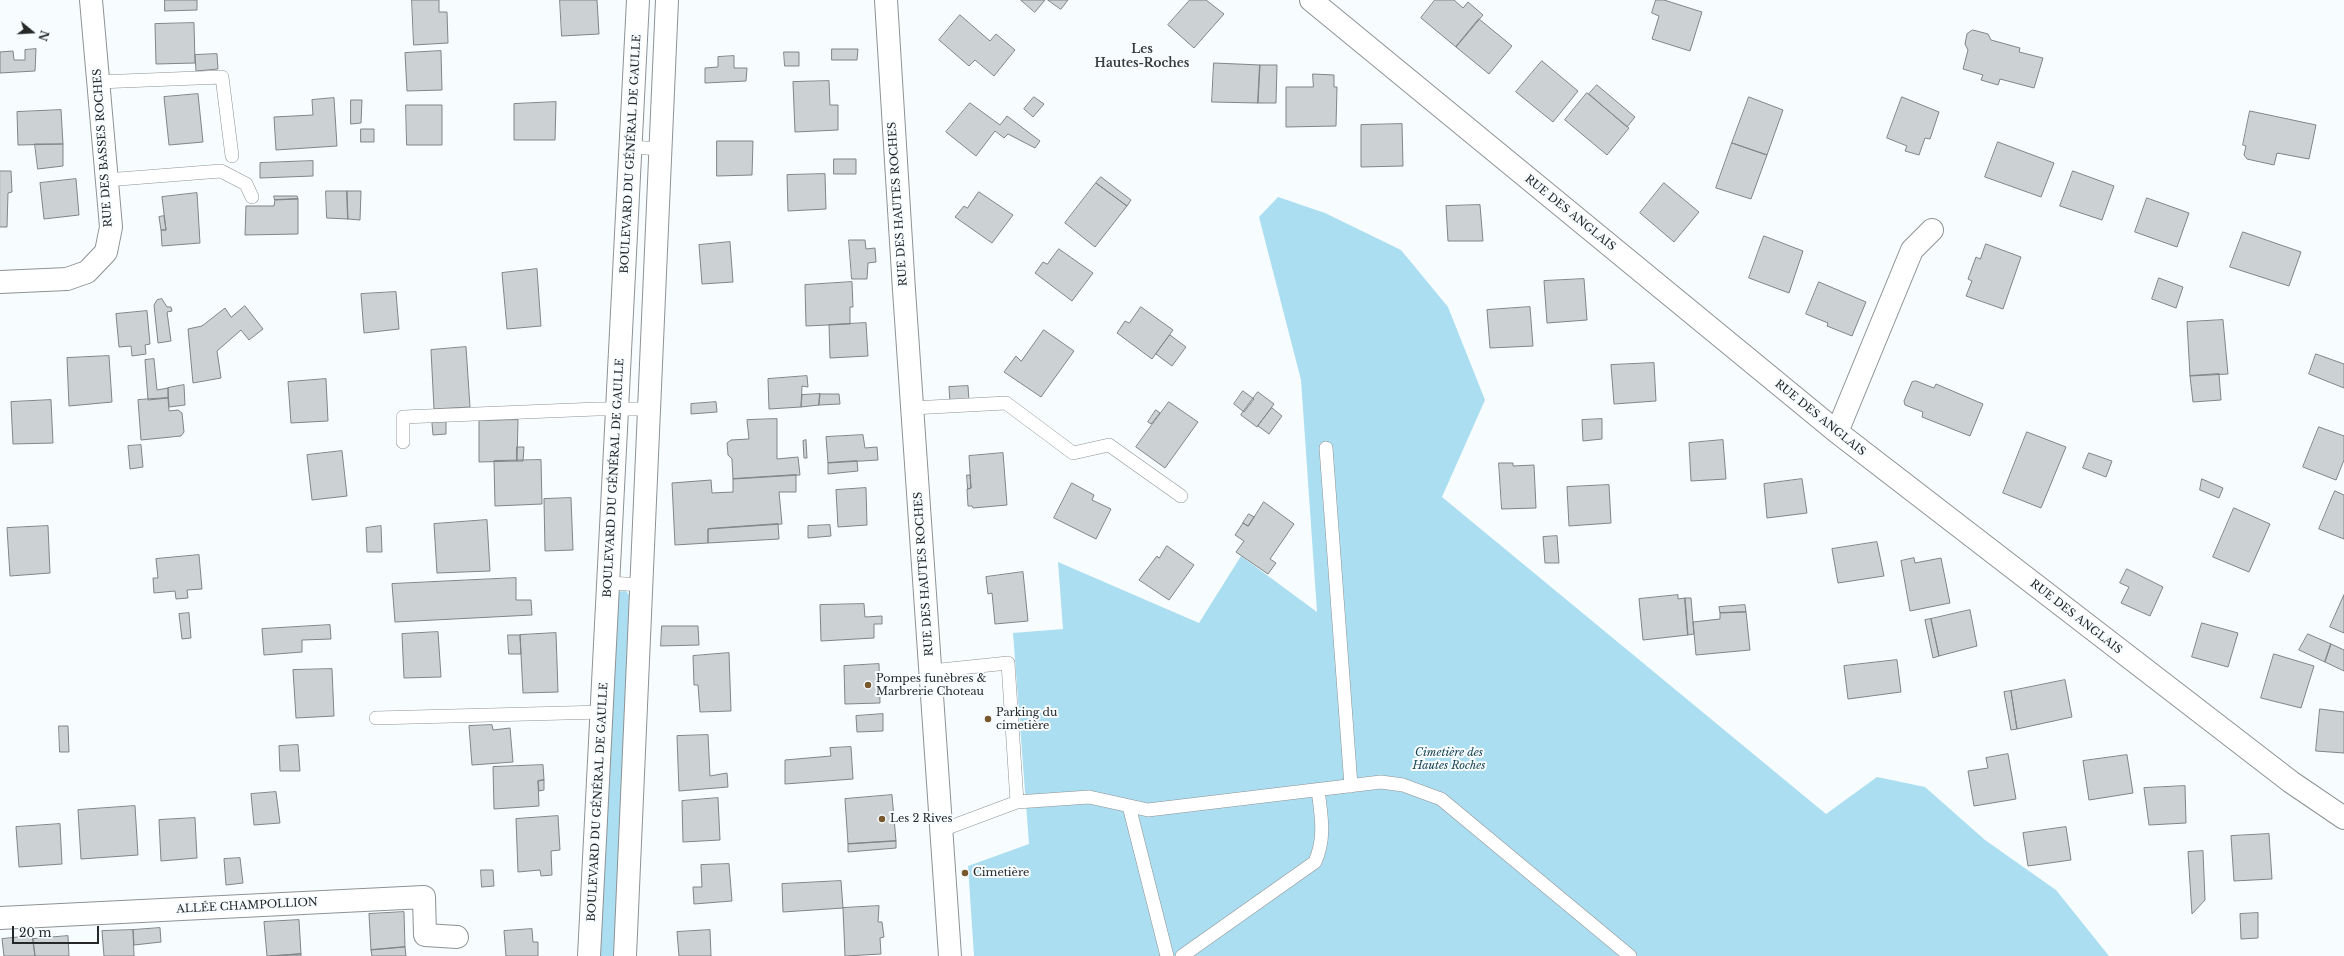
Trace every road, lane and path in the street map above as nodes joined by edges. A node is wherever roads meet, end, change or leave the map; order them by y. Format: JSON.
{"nodes":[{"id":1,"x":91,"y":0,"type":"edge"},
{"id":2,"x":638,"y":0,"type":"edge"},
{"id":3,"x":667,"y":0,"type":"edge"},
{"id":4,"x":886,"y":0,"type":"edge"},
{"id":5,"x":1311,"y":0,"type":"edge"},
{"id":6,"x":98,"y":82,"type":"junction"},
{"id":7,"x":631,"y":147,"type":"junction"},
{"id":8,"x":661,"y":149,"type":"junction"},
{"id":9,"x":232,"y":156,"type":"dead end"},
{"id":10,"x":106,"y":180,"type":"junction"},
{"id":11,"x":252,"y":197,"type":"dead end"},
{"id":12,"x":1932,"y":230,"type":"dead end"},
{"id":13,"x":0,"y":282,"type":"edge"},
{"id":14,"x":912,"y":408,"type":"junction"},
{"id":15,"x":648,"y":409,"type":"junction"},
{"id":16,"x":618,"y":410,"type":"junction"},
{"id":17,"x":1837,"y":432,"type":"junction"},
{"id":18,"x":403,"y":442,"type":"dead end"},
{"id":19,"x":1326,"y":448,"type":"dead end"},
{"id":20,"x":1181,"y":496,"type":"dead end"},
{"id":21,"x":609,"y":583,"type":"junction"},
{"id":22,"x":642,"y":585,"type":"junction"},
{"id":23,"x":931,"y":671,"type":"junction"},
{"id":24,"x":603,"y":712,"type":"junction"},
{"id":25,"x":376,"y":718,"type":"dead end"},
{"id":26,"x":1351,"y":786,"type":"junction"},
{"id":27,"x":1318,"y":790,"type":"junction"},
{"id":28,"x":1017,"y":802,"type":"junction"},
{"id":29,"x":1129,"y":806,"type":"junction"},
{"id":30,"x":2344,"y":818,"type":"edge"},
{"id":31,"x":942,"y":830,"type":"junction"},
{"id":32,"x":0,"y":918,"type":"edge"},
{"id":33,"x":457,"y":937,"type":"dead end"},
{"id":34,"x":590,"y":956,"type":"edge"},
{"id":35,"x":625,"y":956,"type":"edge"},
{"id":36,"x":950,"y":956,"type":"edge"},
{"id":37,"x":1167,"y":956,"type":"edge"},
{"id":38,"x":1182,"y":956,"type":"edge"},
{"id":39,"x":1630,"y":956,"type":"edge"}],
"edges":[{"from":1,"to":6,"type":"street","name":"RUE DES BASSES ROCHES"},
{"from":2,"to":7,"type":"street","name":"BOULEVARD DU GÉNÉRAL DE GAULLE"},
{"from":3,"to":8,"type":"street"},
{"from":4,"to":14,"type":"street","name":"RUE DES HAUTES ROCHES"},
{"from":5,"to":17,"type":"street","name":"RUE DES ANGLAIS"},
{"from":6,"to":9,"type":"lane"},
{"from":6,"to":10,"type":"street","name":"RUE DES BASSES ROCHES"},
{"from":7,"to":8,"type":"lane"},
{"from":7,"to":16,"type":"street","name":"BOULEVARD DU GÉNÉRAL DE GAULLE"},
{"from":8,"to":15,"type":"street"},
{"from":10,"to":11,"type":"lane"},
{"from":10,"to":13,"type":"street","name":"RUE DES BASSES ROCHES"},
{"from":12,"to":17,"type":"street"},
{"from":14,"to":20,"type":"lane"},
{"from":14,"to":23,"type":"street","name":"RUE DES HAUTES ROCHES"},
{"from":15,"to":16,"type":"lane"},
{"from":15,"to":22,"type":"street"},
{"from":16,"to":18,"type":"lane"},
{"from":16,"to":21,"type":"street","name":"BOULEVARD DU GÉNÉRAL DE GAULLE"},
{"from":17,"to":30,"type":"street","name":"RUE DES ANGLAIS"},
{"from":19,"to":26,"type":"lane"},
{"from":21,"to":22,"type":"lane"},
{"from":21,"to":24,"type":"street","name":"BOULEVARD DU GÉNÉRAL DE GAULLE"},
{"from":22,"to":35,"type":"street"},
{"from":23,"to":28,"type":"lane"},
{"from":23,"to":31,"type":"street","name":"RUE DES HAUTES ROCHES"},
{"from":24,"to":25,"type":"lane"},
{"from":24,"to":34,"type":"street","name":"BOULEVARD DU GÉNÉRAL DE GAULLE"},
{"from":26,"to":27,"type":"lane"},
{"from":26,"to":39,"type":"lane"},
{"from":27,"to":29,"type":"lane"},
{"from":27,"to":38,"type":"lane"},
{"from":28,"to":29,"type":"lane"},
{"from":28,"to":31,"type":"lane"},
{"from":29,"to":37,"type":"lane"},
{"from":31,"to":36,"type":"street","name":"RUE DES HAUTES ROCHES"},
{"from":32,"to":33,"type":"street","name":"ALLÉE CHAMPOLLION"}]}
